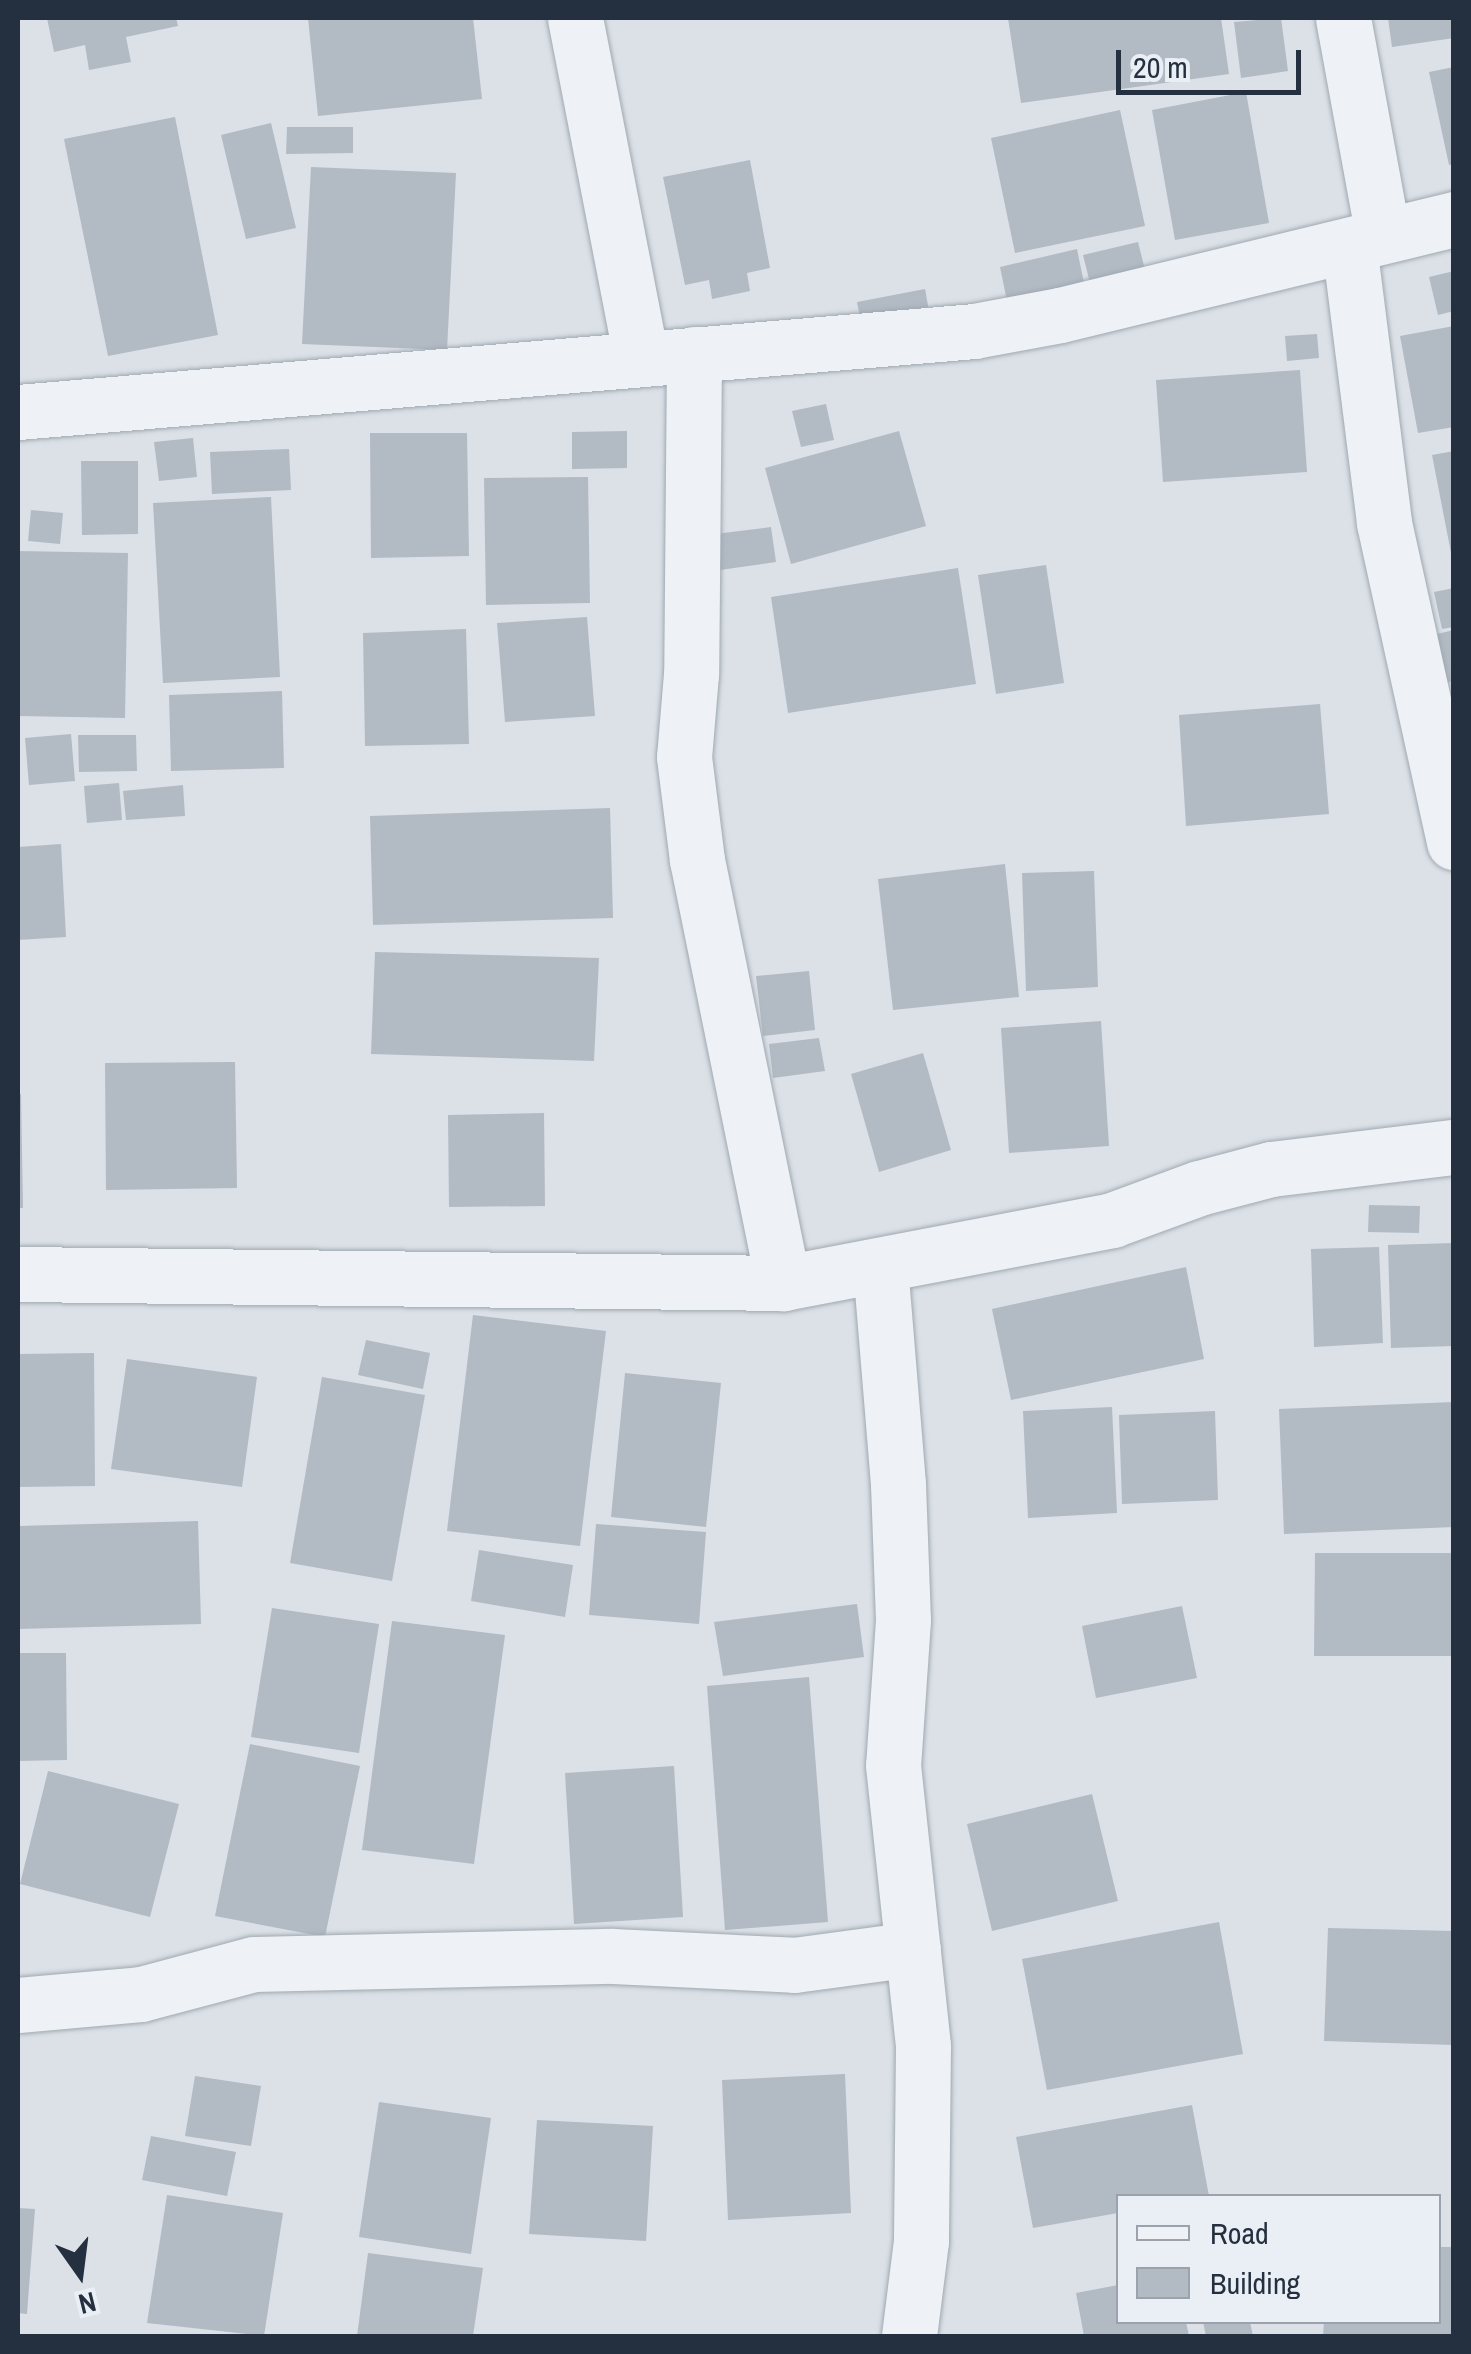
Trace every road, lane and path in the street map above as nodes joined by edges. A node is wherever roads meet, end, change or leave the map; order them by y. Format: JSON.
{"nodes":[{"id":1,"x":575,"y":18,"type":"edge"},
{"id":2,"x":1343,"y":18,"type":"edge"},
{"id":3,"x":1454,"y":219,"type":"edge"},
{"id":4,"x":1366,"y":240,"type":"junction"},
{"id":5,"x":694,"y":354,"type":"junction"},
{"id":6,"x":641,"y":356,"type":"junction"},
{"id":7,"x":18,"y":412,"type":"edge"},
{"id":8,"x":1454,"y":842,"type":"edge"},
{"id":9,"x":1454,"y":1146,"type":"edge"},
{"id":10,"x":880,"y":1265,"type":"junction"},
{"id":11,"x":18,"y":1274,"type":"edge"},
{"id":12,"x":783,"y":1283,"type":"junction"},
{"id":13,"x":913,"y":1949,"type":"junction"},
{"id":14,"x":18,"y":2005,"type":"edge"},
{"id":15,"x":909,"y":2336,"type":"edge"}],
"edges":[{"from":1,"to":6,"type":"street"},
{"from":2,"to":4,"type":"street"},
{"from":3,"to":4,"type":"street"},
{"from":4,"to":5,"type":"street"},
{"from":4,"to":8,"type":"street"},
{"from":5,"to":6,"type":"street"},
{"from":5,"to":12,"type":"street"},
{"from":6,"to":7,"type":"street"},
{"from":9,"to":10,"type":"street"},
{"from":10,"to":12,"type":"street"},
{"from":10,"to":13,"type":"street"},
{"from":11,"to":12,"type":"street"},
{"from":13,"to":14,"type":"street"},
{"from":13,"to":15,"type":"street"}]}
